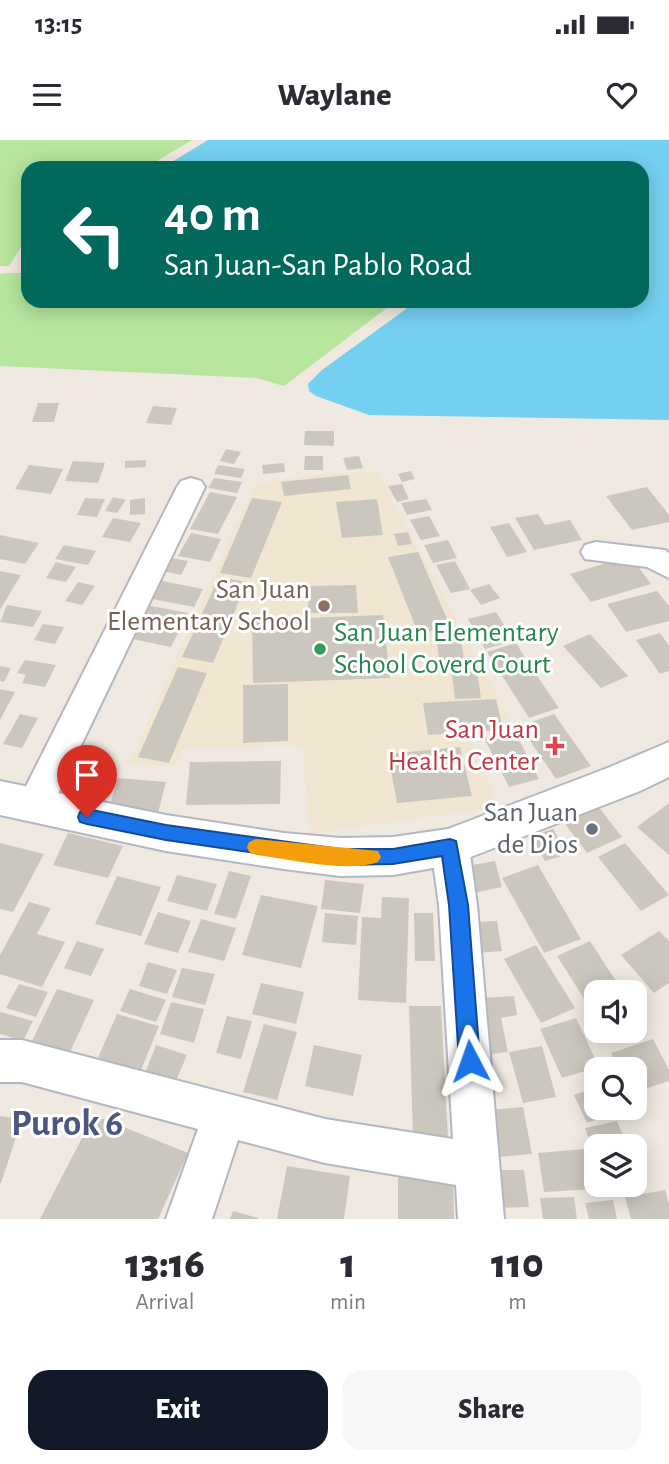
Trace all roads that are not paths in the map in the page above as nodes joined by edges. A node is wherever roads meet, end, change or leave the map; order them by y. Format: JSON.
{"nodes":[{"id":1,"x":191,"y":487,"type":"dead end"},
{"id":2,"x":596,"y":552,"type":"dead end"},
{"id":3,"x":669,"y":567,"type":"edge"},
{"id":4,"x":669,"y":758,"type":"edge"},
{"id":5,"x":17,"y":802,"type":"edge"},
{"id":6,"x":450,"y":847,"type":"junction"},
{"id":7,"x":0,"y":1061,"type":"edge"},
{"id":8,"x":225,"y":1114,"type":"junction"},
{"id":9,"x":477,"y":1166,"type":"junction"},
{"id":10,"x":189,"y":1219,"type":"edge"},
{"id":11,"x":481,"y":1219,"type":"edge"}],
"edges":[{"from":1,"to":5,"type":"street"},
{"from":2,"to":3,"type":"street"},
{"from":4,"to":6,"type":"street"},
{"from":5,"to":6,"type":"street"},
{"from":6,"to":9,"type":"street"},
{"from":7,"to":8,"type":"street"},
{"from":8,"to":9,"type":"street"},
{"from":8,"to":10,"type":"street"},
{"from":9,"to":11,"type":"street"}]}
